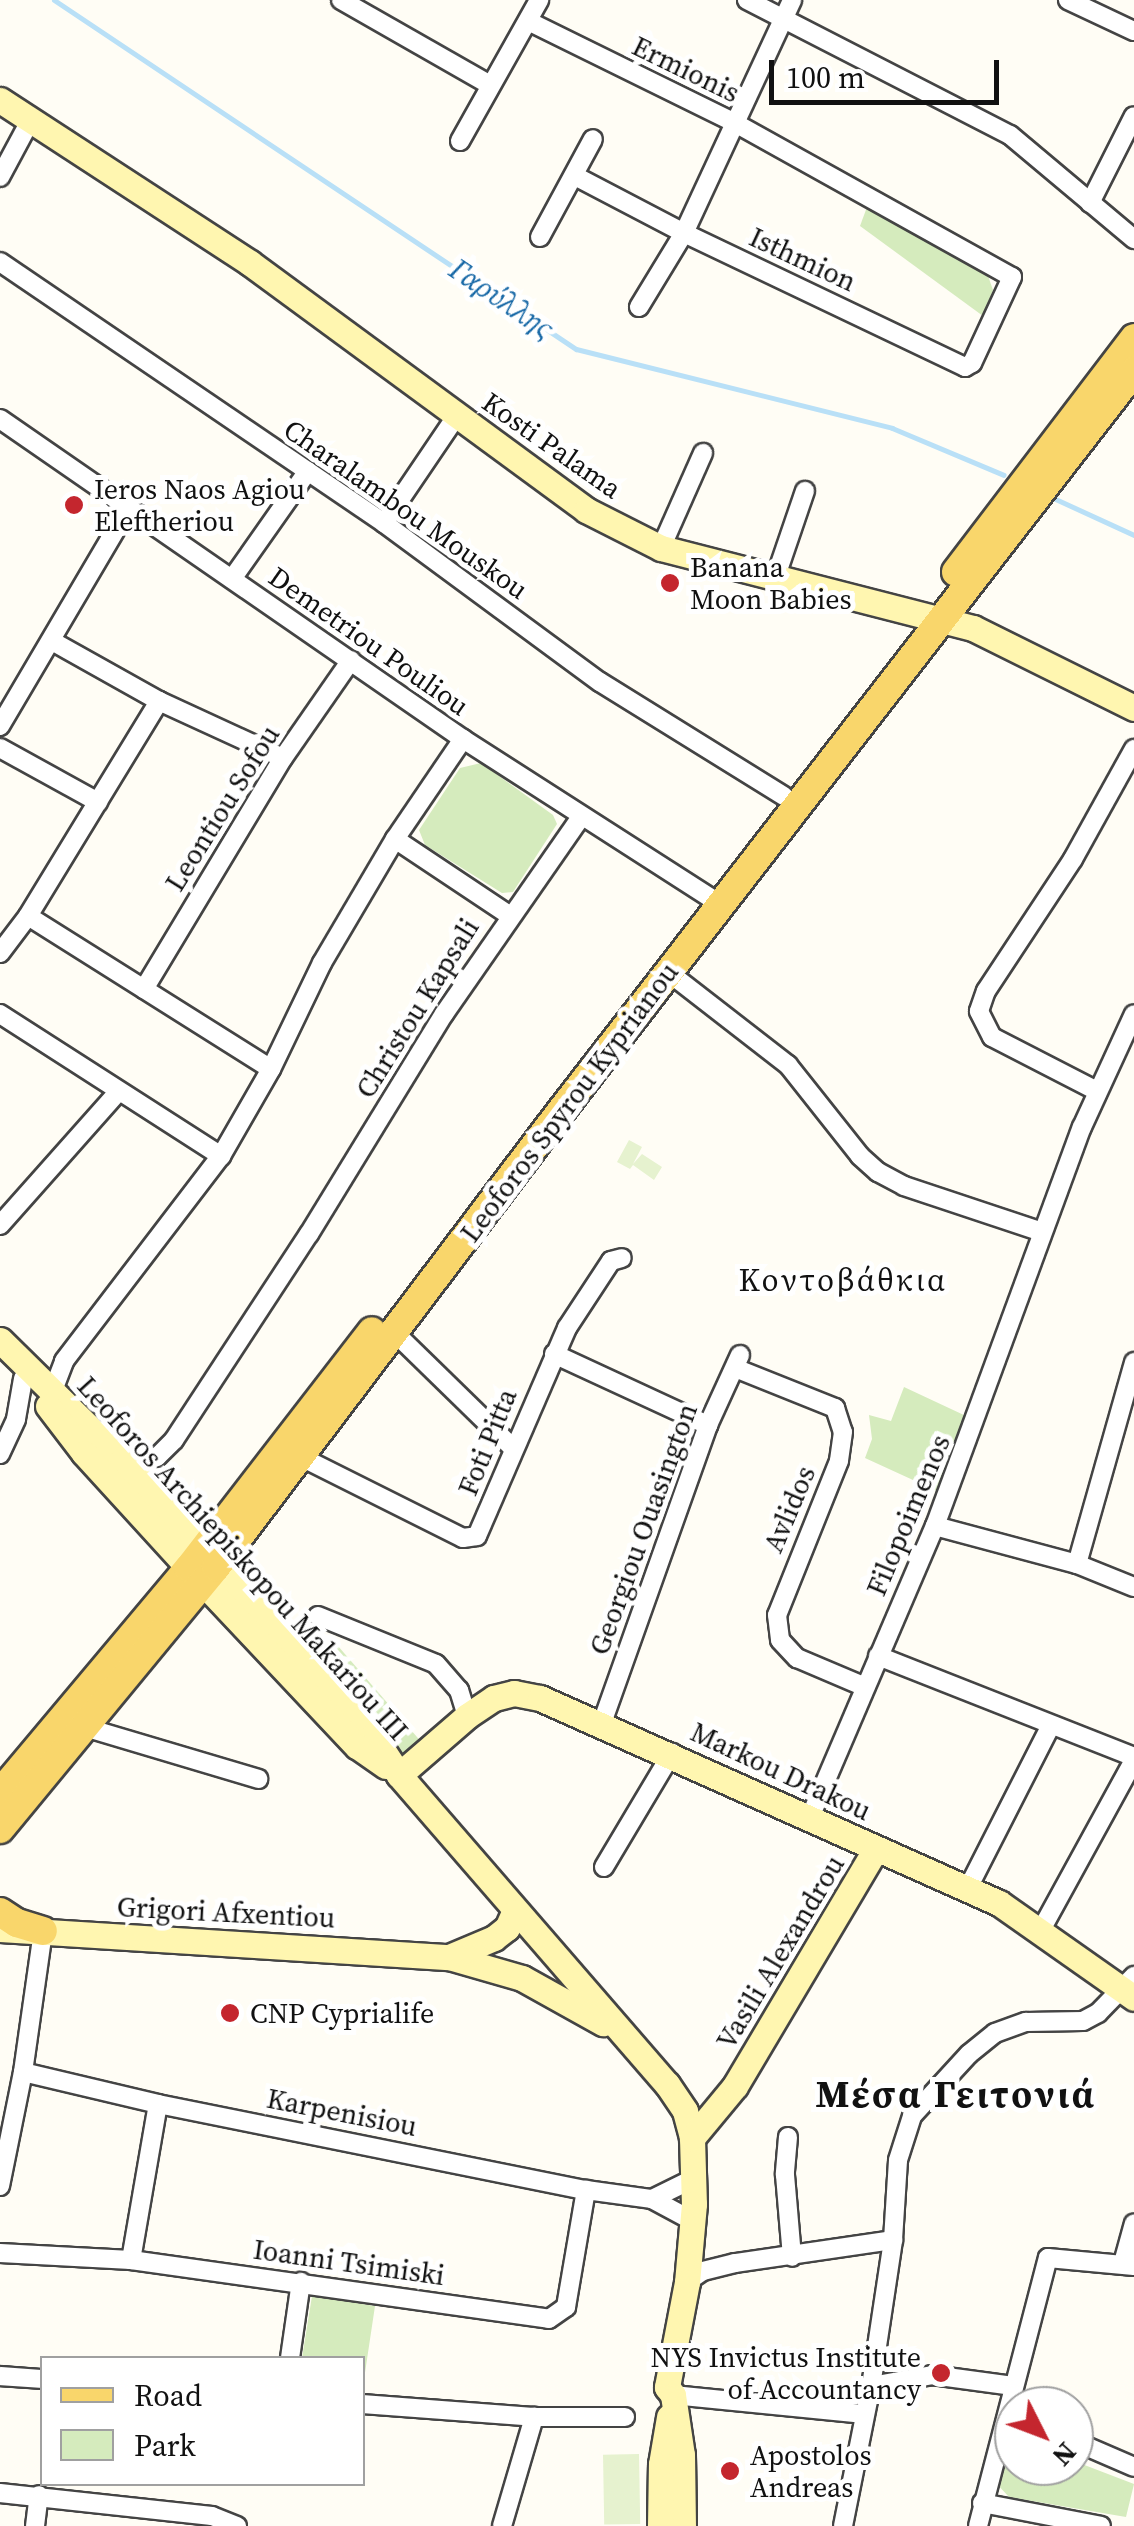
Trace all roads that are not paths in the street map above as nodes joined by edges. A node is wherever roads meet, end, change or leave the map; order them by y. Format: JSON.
{"nodes":[{"id":1,"x":341,"y":0,"type":"edge"},
{"id":2,"x":539,"y":0,"type":"edge"},
{"id":3,"x":747,"y":0,"type":"edge"},
{"id":4,"x":792,"y":0,"type":"edge"},
{"id":5,"x":1068,"y":0,"type":"edge"},
{"id":6,"x":370,"y":8,"type":"edge"},
{"id":7,"x":783,"y":18,"type":"junction"},
{"id":8,"x":528,"y":21,"type":"junction"},
{"id":9,"x":1134,"y":31,"type":"edge"},
{"id":10,"x":488,"y":84,"type":"junction"},
{"id":11,"x":0,"y":100,"type":"edge"},
{"id":12,"x":1134,"y":116,"type":"edge"},
{"id":13,"x":30,"y":121,"type":"junction"},
{"id":14,"x":734,"y":124,"type":"junction"},
{"id":15,"x":593,"y":139,"type":"dead end"},
{"id":16,"x":460,"y":140,"type":"dead end"},
{"id":17,"x":1,"y":172,"type":"edge"},
{"id":18,"x":575,"y":176,"type":"junction"},
{"id":19,"x":1090,"y":203,"type":"junction"},
{"id":20,"x":684,"y":233,"type":"junction"},
{"id":21,"x":540,"y":237,"type":"dead end"},
{"id":22,"x":1134,"y":239,"type":"edge"},
{"id":23,"x":0,"y":262,"type":"edge"},
{"id":24,"x":639,"y":307,"type":"dead end"},
{"id":25,"x":990,"y":325,"type":"joint"},
{"id":26,"x":1134,"y":338,"type":"edge"},
{"id":27,"x":1134,"y":371,"type":"edge"},
{"id":28,"x":457,"y":416,"type":"junction"},
{"id":29,"x":2,"y":425,"type":"edge"},
{"id":30,"x":703,"y":454,"type":"dead end"},
{"id":31,"x":308,"y":471,"type":"junction"},
{"id":32,"x":805,"y":490,"type":"dead end"},
{"id":33,"x":128,"y":509,"type":"junction"},
{"id":34,"x":384,"y":523,"type":"junction"},
{"id":35,"x":661,"y":548,"type":"junction"},
{"id":36,"x":776,"y":576,"type":"junction"},
{"id":37,"x":232,"y":579,"type":"junction"},
{"id":38,"x":933,"y":616,"type":"junction"},
{"id":39,"x":52,"y":641,"type":"junction"},
{"id":40,"x":352,"y":660,"type":"junction"},
{"id":41,"x":159,"y":701,"type":"junction"},
{"id":42,"x":1134,"y":708,"type":"edge"},
{"id":43,"x":0,"y":726,"type":"edge"},
{"id":44,"x":463,"y":739,"type":"junction"},
{"id":45,"x":0,"y":748,"type":"edge"},
{"id":46,"x":1134,"y":748,"type":"edge"},
{"id":47,"x":283,"y":758,"type":"junction"},
{"id":48,"x":784,"y":796,"type":"junction"},
{"id":49,"x":98,"y":802,"type":"junction"},
{"id":50,"x":580,"y":818,"type":"junction"},
{"id":51,"x":396,"y":840,"type":"junction"},
{"id":52,"x":712,"y":899,"type":"junction"},
{"id":53,"x":509,"y":915,"type":"junction"},
{"id":54,"x":28,"y":916,"type":"junction"},
{"id":55,"x":0,"y":953,"type":"edge"},
{"id":56,"x":668,"y":972,"type":"junction"},
{"id":57,"x":144,"y":989,"type":"junction"},
{"id":58,"x":0,"y":1014,"type":"edge"},
{"id":59,"x":1134,"y":1014,"type":"edge"},
{"id":60,"x":271,"y":1069,"type":"junction"},
{"id":61,"x":118,"y":1092,"type":"junction"},
{"id":62,"x":1097,"y":1092,"type":"junction"},
{"id":63,"x":220,"y":1156,"type":"junction"},
{"id":64,"x":0,"y":1226,"type":"edge"},
{"id":65,"x":1042,"y":1232,"type":"junction"},
{"id":66,"x":622,"y":1258,"type":"dead end"},
{"id":67,"x":394,"y":1332,"type":"junction"},
{"id":68,"x":0,"y":1340,"type":"edge"},
{"id":69,"x":0,"y":1349,"type":"edge"},
{"id":70,"x":554,"y":1354,"type":"junction"},
{"id":71,"x":64,"y":1361,"type":"junction"},
{"id":72,"x":737,"y":1362,"type":"joint"},
{"id":73,"x":1134,"y":1362,"type":"edge"},
{"id":74,"x":26,"y":1375,"type":"junction"},
{"id":75,"x":50,"y":1399,"type":"junction"},
{"id":76,"x":16,"y":1419,"type":"junction"},
{"id":77,"x":708,"y":1425,"type":"junction"},
{"id":78,"x":512,"y":1446,"type":"junction"},
{"id":79,"x":0,"y":1454,"type":"edge"},
{"id":80,"x":301,"y":1457,"type":"junction"},
{"id":81,"x":122,"y":1460,"type":"junction"},
{"id":82,"x":935,"y":1526,"type":"junction"},
{"id":83,"x":1077,"y":1564,"type":"junction"},
{"id":84,"x":202,"y":1567,"type":"junction"},
{"id":85,"x":1134,"y":1587,"type":"edge"},
{"id":86,"x":318,"y":1616,"type":"dead end"},
{"id":87,"x":878,"y":1656,"type":"junction"},
{"id":88,"x":863,"y":1686,"type":"junction"},
{"id":89,"x":467,"y":1716,"type":"junction"},
{"id":90,"x":602,"y":1723,"type":"junction"},
{"id":91,"x":84,"y":1727,"type":"junction"},
{"id":92,"x":1050,"y":1727,"type":"junction"},
{"id":93,"x":672,"y":1753,"type":"junction"},
{"id":94,"x":1134,"y":1758,"type":"edge"},
{"id":95,"x":399,"y":1775,"type":"junction"},
{"id":96,"x":258,"y":1780,"type":"dead end"},
{"id":97,"x":0,"y":1794,"type":"edge"},
{"id":98,"x":810,"y":1815,"type":"junction"},
{"id":99,"x":0,"y":1830,"type":"edge"},
{"id":100,"x":876,"y":1848,"type":"junction"},
{"id":101,"x":604,"y":1867,"type":"dead end"},
{"id":102,"x":968,"y":1888,"type":"junction"},
{"id":103,"x":0,"y":1912,"type":"edge"},
{"id":104,"x":514,"y":1912,"type":"junction"},
{"id":105,"x":0,"y":1930,"type":"edge"},
{"id":106,"x":1041,"y":1930,"type":"junction"},
{"id":107,"x":43,"y":1931,"type":"junction"},
{"id":108,"x":449,"y":1956,"type":"junction"},
{"id":109,"x":1130,"y":1987,"type":"edge"},
{"id":110,"x":616,"y":2030,"type":"junction"},
{"id":111,"x":23,"y":2072,"type":"junction"},
{"id":112,"x":668,"y":2084,"type":"junction"},
{"id":113,"x":735,"y":2086,"type":"junction"},
{"id":114,"x":158,"y":2104,"type":"junction"},
{"id":115,"x":788,"y":2137,"type":"dead end"},
{"id":116,"x":692,"y":2138,"type":"junction"},
{"id":117,"x":695,"y":2178,"type":"junction"},
{"id":118,"x":0,"y":2186,"type":"edge"},
{"id":119,"x":586,"y":2190,"type":"junction"},
{"id":120,"x":652,"y":2199,"type":"junction"},
{"id":121,"x":693,"y":2220,"type":"junction"},
{"id":122,"x":1134,"y":2223,"type":"edge"},
{"id":123,"x":893,"y":2240,"type":"junction"},
{"id":124,"x":0,"y":2253,"type":"edge"},
{"id":125,"x":792,"y":2257,"type":"junction"},
{"id":126,"x":130,"y":2260,"type":"junction"},
{"id":127,"x":1129,"y":2265,"type":"edge"},
{"id":128,"x":301,"y":2282,"type":"junction"},
{"id":129,"x":686,"y":2290,"type":"junction"},
{"id":130,"x":290,"y":2356,"type":"edge"},
{"id":131,"x":0,"y":2376,"type":"edge"},
{"id":132,"x":40,"y":2380,"type":"edge"},
{"id":133,"x":871,"y":2386,"type":"junction"},
{"id":134,"x":1012,"y":2386,"type":"joint"},
{"id":135,"x":673,"y":2395,"type":"junction"},
{"id":136,"x":365,"y":2404,"type":"edge"},
{"id":137,"x":862,"y":2414,"type":"junction"},
{"id":138,"x":624,"y":2416,"type":"dead end"},
{"id":139,"x":534,"y":2417,"type":"junction"},
{"id":140,"x":1094,"y":2450,"type":"edge"},
{"id":141,"x":994,"y":2463,"type":"edge"},
{"id":142,"x":1134,"y":2467,"type":"edge"},
{"id":143,"x":0,"y":2494,"type":"edge"},
{"id":144,"x":39,"y":2496,"type":"junction"},
{"id":145,"x":982,"y":2503,"type":"junction"},
{"id":146,"x":34,"y":2526,"type":"edge"},
{"id":147,"x":237,"y":2526,"type":"edge"},
{"id":148,"x":502,"y":2526,"type":"edge"},
{"id":149,"x":660,"y":2526,"type":"edge"},
{"id":150,"x":683,"y":2526,"type":"edge"},
{"id":151,"x":843,"y":2526,"type":"edge"},
{"id":152,"x":978,"y":2526,"type":"edge"},
{"id":153,"x":1101,"y":2526,"type":"edge"}],
"edges":[{"from":1,"to":6,"type":"street"},
{"from":2,"to":8,"type":"street"},
{"from":3,"to":7,"type":"street"},
{"from":4,"to":7,"type":"street"},
{"from":5,"to":9,"type":"street"},
{"from":6,"to":10,"type":"street"},
{"from":7,"to":14,"type":"street"},
{"from":7,"to":19,"type":"street"},
{"from":8,"to":10,"type":"street"},
{"from":8,"to":14,"type":"street","name":"Ermionis"},
{"from":10,"to":16,"type":"street"},
{"from":11,"to":13,"type":"street","name":"Kosti Palama"},
{"from":12,"to":19,"type":"street"},
{"from":13,"to":17,"type":"street"},
{"from":13,"to":28,"type":"street","name":"Kosti Palama"},
{"from":14,"to":20,"type":"street"},
{"from":14,"to":25,"type":"street","name":"Ermionis"},
{"from":15,"to":18,"type":"street"},
{"from":18,"to":20,"type":"street","name":"Isthmion"},
{"from":18,"to":21,"type":"street"},
{"from":19,"to":22,"type":"street"},
{"from":20,"to":24,"type":"street"},
{"from":20,"to":25,"type":"street","name":"Isthmion"},
{"from":23,"to":31,"type":"street","name":"Charalambou Mouskou"},
{"from":26,"to":38,"type":"main road","name":"Leoforos Spyrou Kyprianou"},
{"from":27,"to":38,"type":"main road","name":"Leoforos Spyrou Kyprianou"},
{"from":28,"to":34,"type":"street"},
{"from":28,"to":35,"type":"street","name":"Kosti Palama"},
{"from":29,"to":33,"type":"street","name":"Demetriou Pouliou"},
{"from":30,"to":35,"type":"street"},
{"from":31,"to":34,"type":"street","name":"Charalambou Mouskou"},
{"from":31,"to":37,"type":"street"},
{"from":32,"to":36,"type":"street"},
{"from":33,"to":37,"type":"street","name":"Demetriou Pouliou"},
{"from":33,"to":39,"type":"street"},
{"from":34,"to":48,"type":"street","name":"Charalambou Mouskou"},
{"from":35,"to":36,"type":"street","name":"Kosti Palama"},
{"from":36,"to":38,"type":"street","name":"Kosti Palama"},
{"from":37,"to":40,"type":"street","name":"Demetriou Pouliou"},
{"from":38,"to":42,"type":"street","name":"Kosti Palama"},
{"from":38,"to":48,"type":"main road","name":"Leoforos Spyrou Kyprianou"},
{"from":38,"to":56,"type":"main road","name":"Leoforos Spyrou Kyprianou"},
{"from":39,"to":41,"type":"street"},
{"from":39,"to":43,"type":"street"},
{"from":40,"to":44,"type":"street","name":"Demetriou Pouliou"},
{"from":40,"to":47,"type":"street","name":"Leontiou Sofou"},
{"from":41,"to":47,"type":"street"},
{"from":41,"to":49,"type":"street"},
{"from":44,"to":50,"type":"street","name":"Demetriou Pouliou"},
{"from":44,"to":51,"type":"street"},
{"from":45,"to":49,"type":"street"},
{"from":46,"to":62,"type":"street"},
{"from":47,"to":57,"type":"street","name":"Leontiou Sofou"},
{"from":48,"to":52,"type":"main road","name":"Leoforos Spyrou Kyprianou"},
{"from":49,"to":54,"type":"street"},
{"from":50,"to":52,"type":"street","name":"Demetriou Pouliou"},
{"from":50,"to":53,"type":"street","name":"Christou Kapsali"},
{"from":51,"to":53,"type":"street"},
{"from":51,"to":60,"type":"street"},
{"from":52,"to":84,"type":"main road","name":"Leoforos Spyrou Kyprianou"},
{"from":53,"to":81,"type":"street","name":"Christou Kapsali"},
{"from":54,"to":55,"type":"street"},
{"from":54,"to":57,"type":"street"},
{"from":56,"to":65,"type":"street"},
{"from":56,"to":67,"type":"main road","name":"Leoforos Spyrou Kyprianou"},
{"from":57,"to":60,"type":"street"},
{"from":58,"to":61,"type":"street"},
{"from":59,"to":62,"type":"street","name":"Filopoimenos"},
{"from":60,"to":63,"type":"street"},
{"from":61,"to":63,"type":"street"},
{"from":61,"to":64,"type":"street"},
{"from":62,"to":65,"type":"street","name":"Filopoimenos"},
{"from":63,"to":71,"type":"street"},
{"from":65,"to":82,"type":"street","name":"Filopoimenos"},
{"from":66,"to":70,"type":"street","name":"Foti Pitta"},
{"from":67,"to":78,"type":"street"},
{"from":67,"to":80,"type":"main road","name":"Leoforos Spyrou Kyprianou"},
{"from":68,"to":74,"type":"street","name":"Leoforos Archiepiskopou Makariou III"},
{"from":69,"to":74,"type":"street","name":"Leoforos Archiepiskopou Makariou III"},
{"from":70,"to":77,"type":"street"},
{"from":70,"to":78,"type":"street","name":"Foti Pitta"},
{"from":71,"to":74,"type":"street"},
{"from":71,"to":75,"type":"street"},
{"from":72,"to":77,"type":"street","name":"Georgiou Ouasington"},
{"from":72,"to":88,"type":"street","name":"Avlidos"},
{"from":73,"to":83,"type":"street"},
{"from":74,"to":75,"type":"street","name":"Leoforos Archiepiskopou Makariou III"},
{"from":74,"to":76,"type":"street"},
{"from":75,"to":76,"type":"street"},
{"from":75,"to":81,"type":"street","name":"Leoforos Archiepiskopou Makariou III"},
{"from":75,"to":84,"type":"street","name":"Leoforos Archiepiskopou Makariou III"},
{"from":76,"to":79,"type":"street"},
{"from":77,"to":90,"type":"street","name":"Georgiou Ouasington"},
{"from":78,"to":80,"type":"street","name":"Foti Pitta"},
{"from":80,"to":84,"type":"main road","name":"Leoforos Spyrou Kyprianou"},
{"from":81,"to":84,"type":"street","name":"Leoforos Archiepiskopou Makariou III"},
{"from":82,"to":83,"type":"street"},
{"from":82,"to":87,"type":"street","name":"Filopoimenos"},
{"from":83,"to":85,"type":"street"},
{"from":84,"to":91,"type":"main road","name":"Leoforos Spyrou Kyprianou"},
{"from":84,"to":95,"type":"street","name":"Leoforos Archiepiskopou Makariou III"},
{"from":84,"to":97,"type":"main road","name":"Leoforos Spyrou Kyprianou"},
{"from":86,"to":89,"type":"street"},
{"from":87,"to":88,"type":"street","name":"Filopoimenos"},
{"from":87,"to":92,"type":"street"},
{"from":88,"to":98,"type":"street","name":"Filopoimenos"},
{"from":89,"to":90,"type":"street","name":"Markou Drakou"},
{"from":89,"to":95,"type":"street","name":"Markou Drakou"},
{"from":90,"to":93,"type":"street","name":"Markou Drakou"},
{"from":91,"to":96,"type":"street"},
{"from":91,"to":99,"type":"main road","name":"Leoforos Spyrou Kyprianou"},
{"from":92,"to":94,"type":"street"},
{"from":92,"to":102,"type":"street"},
{"from":93,"to":98,"type":"street","name":"Markou Drakou"},
{"from":93,"to":101,"type":"street"},
{"from":94,"to":106,"type":"street"},
{"from":95,"to":104,"type":"street","name":"Leoforos Archiepiskopou Makariou III"},
{"from":98,"to":100,"type":"street","name":"Markou Drakou"},
{"from":100,"to":102,"type":"street","name":"Markou Drakou"},
{"from":100,"to":113,"type":"street","name":"Vasili Alexandrou"},
{"from":102,"to":106,"type":"street","name":"Markou Drakou"},
{"from":103,"to":107,"type":"main road"},
{"from":104,"to":108,"type":"street","name":"Grigori Afxentiou"},
{"from":104,"to":110,"type":"street","name":"Leoforos Archiepiskopou Makariou III"},
{"from":105,"to":107,"type":"street","name":"Grigori Afxentiou"},
{"from":106,"to":109,"type":"street","name":"Markou Drakou"},
{"from":107,"to":108,"type":"street","name":"Grigori Afxentiou"},
{"from":107,"to":111,"type":"street"},
{"from":108,"to":110,"type":"street","name":"Grigori Afxentiou"},
{"from":109,"to":123,"type":"street"},
{"from":110,"to":112,"type":"street","name":"Leoforos Archiepiskopou Makariou III"},
{"from":111,"to":114,"type":"street","name":"Karpenisiou"},
{"from":111,"to":118,"type":"street"},
{"from":112,"to":113,"type":"street","name":"Vasili Alexandrou"},
{"from":112,"to":116,"type":"street","name":"Leoforos Archiepiskopou Makariou III"},
{"from":113,"to":116,"type":"street","name":"Vasili Alexandrou"},
{"from":114,"to":119,"type":"street","name":"Karpenisiou"},
{"from":114,"to":126,"type":"street"},
{"from":115,"to":125,"type":"street"},
{"from":116,"to":117,"type":"street","name":"Leoforos Archiepiskopou Makariou III"},
{"from":117,"to":120,"type":"street"},
{"from":117,"to":121,"type":"street","name":"Leoforos Archiepiskopou Makariou III"},
{"from":119,"to":120,"type":"street","name":"Karpenisiou"},
{"from":119,"to":128,"type":"street","name":"Ioanni Tsimiski"},
{"from":120,"to":121,"type":"street","name":"Karpenisiou"},
{"from":121,"to":129,"type":"street","name":"Leoforos Archiepiskopou Makariou III"},
{"from":122,"to":127,"type":"street"},
{"from":123,"to":125,"type":"street"},
{"from":123,"to":133,"type":"street"},
{"from":124,"to":126,"type":"street","name":"Ioanni Tsimiski"},
{"from":125,"to":129,"type":"street"},
{"from":126,"to":128,"type":"street","name":"Ioanni Tsimiski"},
{"from":127,"to":134,"type":"street"},
{"from":128,"to":130,"type":"street"},
{"from":129,"to":135,"type":"street","name":"Leoforos Archiepiskopou Makariou III"},
{"from":131,"to":132,"type":"street"},
{"from":133,"to":134,"type":"street"},
{"from":133,"to":137,"type":"street"},
{"from":135,"to":137,"type":"street"},
{"from":135,"to":149,"type":"street","name":"Leoforos Archiepiskopou Makariou III"},
{"from":135,"to":150,"type":"street","name":"Leoforos Archiepiskopou Makariou III"},
{"from":136,"to":139,"type":"street"},
{"from":137,"to":151,"type":"street"},
{"from":138,"to":139,"type":"street"},
{"from":139,"to":148,"type":"street"},
{"from":140,"to":142,"type":"street"},
{"from":141,"to":145,"type":"street"},
{"from":143,"to":144,"type":"street"},
{"from":144,"to":146,"type":"street"},
{"from":144,"to":147,"type":"street"},
{"from":145,"to":152,"type":"street"},
{"from":145,"to":153,"type":"street"}]}
